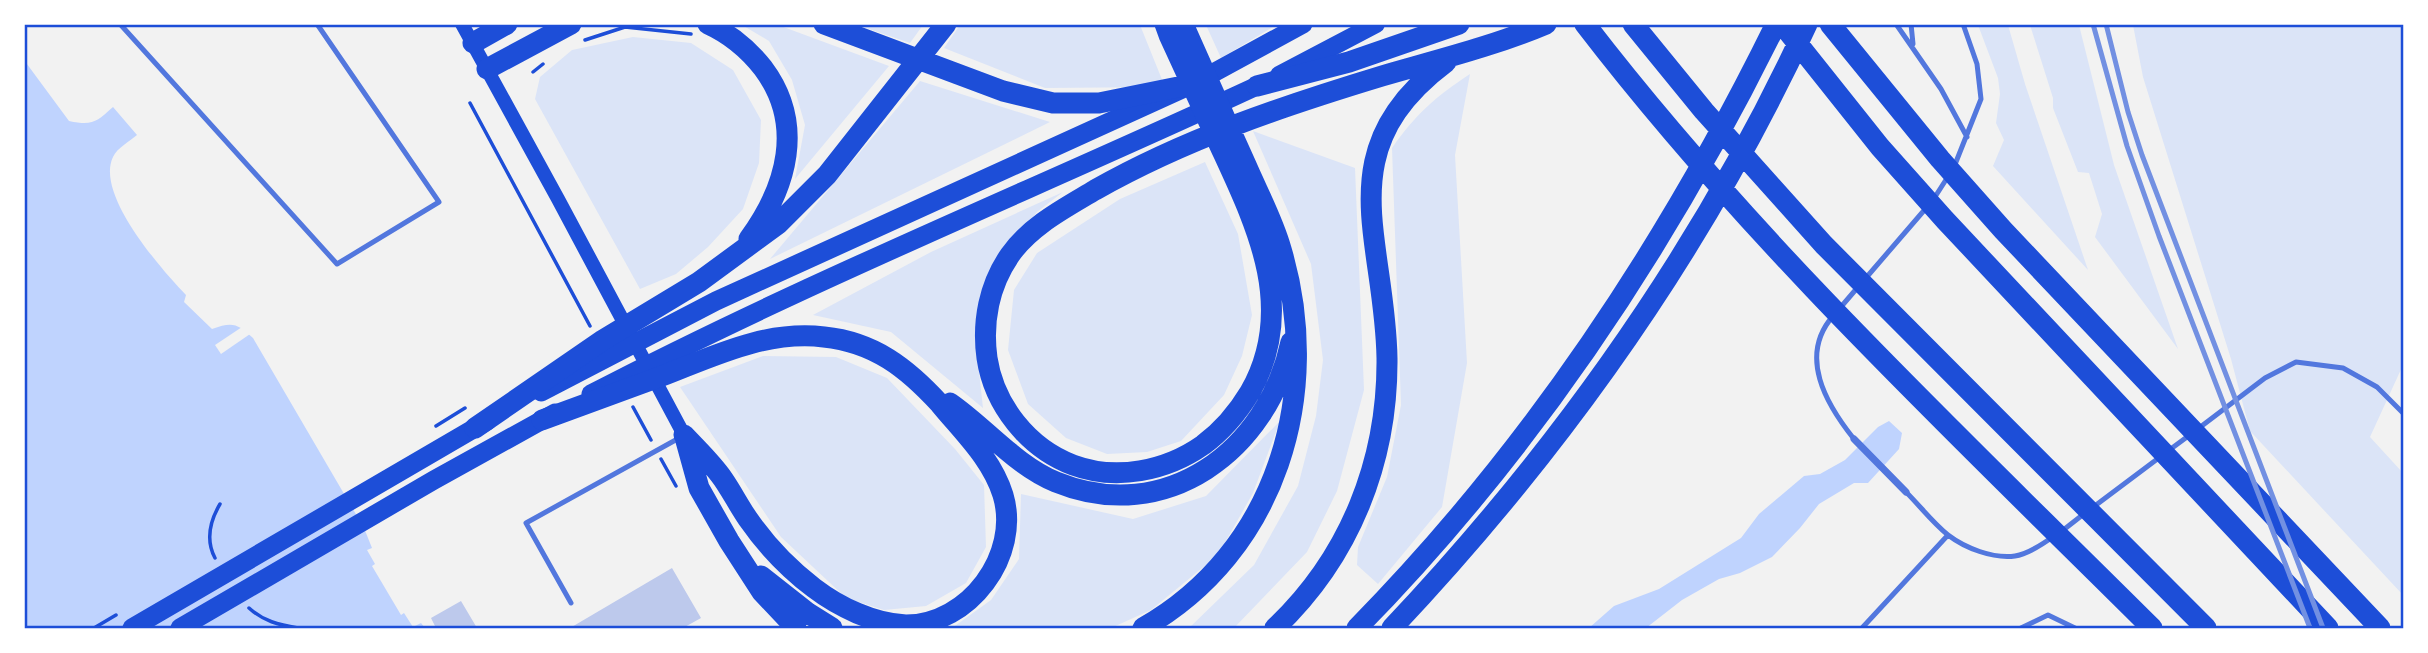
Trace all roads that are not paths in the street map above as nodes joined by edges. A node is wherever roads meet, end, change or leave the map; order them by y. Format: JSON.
{"nodes":[{"id":1,"x":120,"y":24,"type":"edge"},
{"id":2,"x":317,"y":24,"type":"edge"},
{"id":3,"x":462,"y":24,"type":"edge"},
{"id":4,"x":507,"y":24,"type":"edge"},
{"id":5,"x":824,"y":24,"type":"edge"},
{"id":6,"x":946,"y":24,"type":"edge"},
{"id":7,"x":1303,"y":24,"type":"edge"},
{"id":8,"x":1376,"y":24,"type":"edge"},
{"id":9,"x":1459,"y":24,"type":"edge"},
{"id":10,"x":1558,"y":24,"type":"edge"},
{"id":11,"x":1585,"y":24,"type":"edge"},
{"id":12,"x":1633,"y":24,"type":"edge"},
{"id":13,"x":1776,"y":24,"type":"edge"},
{"id":14,"x":1782,"y":24,"type":"edge"},
{"id":15,"x":1807,"y":24,"type":"edge"},
{"id":16,"x":1830,"y":24,"type":"edge"},
{"id":17,"x":1896,"y":24,"type":"edge"},
{"id":18,"x":1912,"y":24,"type":"edge"},
{"id":19,"x":1963,"y":24,"type":"edge"},
{"id":20,"x":1541,"y":27,"type":"edge"},
{"id":21,"x":1175,"y":28,"type":"edge"},
{"id":22,"x":704,"y":32,"type":"edge"},
{"id":23,"x":576,"y":33,"type":"edge"},
{"id":24,"x":473,"y":43,"type":"junction"},
{"id":25,"x":1913,"y":47,"type":"junction"},
{"id":26,"x":1456,"y":54,"type":"junction"},
{"id":27,"x":487,"y":69,"type":"junction"},
{"id":28,"x":1193,"y":84,"type":"junction"},
{"id":29,"x":1257,"y":86,"type":"junction"},
{"id":30,"x":1967,"y":137,"type":"junction"},
{"id":31,"x":1241,"y":174,"type":"junction"},
{"id":32,"x":735,"y":257,"type":"junction"},
{"id":33,"x":1294,"y":324,"type":"junction"},
{"id":34,"x":919,"y":382,"type":"junction"},
{"id":35,"x":2403,"y":414,"type":"edge"},
{"id":36,"x":542,"y":420,"type":"junction"},
{"id":37,"x":475,"y":428,"type":"junction"},
{"id":38,"x":684,"y":435,"type":"junction"},
{"id":39,"x":1854,"y":439,"type":"joint"},
{"id":40,"x":1906,"y":492,"type":"joint"},
{"id":41,"x":1948,"y":535,"type":"junction"},
{"id":42,"x":738,"y":556,"type":"junction"},
{"id":43,"x":571,"y":603,"type":"dead end"},
{"id":44,"x":132,"y":628,"type":"edge"},
{"id":45,"x":180,"y":628,"type":"edge"},
{"id":46,"x":796,"y":628,"type":"edge"},
{"id":47,"x":832,"y":628,"type":"edge"},
{"id":48,"x":1143,"y":628,"type":"edge"},
{"id":49,"x":1275,"y":628,"type":"edge"},
{"id":50,"x":1357,"y":628,"type":"edge"},
{"id":51,"x":1392,"y":628,"type":"edge"},
{"id":52,"x":1862,"y":628,"type":"edge"},
{"id":53,"x":2021,"y":628,"type":"edge"},
{"id":54,"x":2075,"y":628,"type":"edge"},
{"id":55,"x":2152,"y":628,"type":"edge"},
{"id":56,"x":2206,"y":628,"type":"edge"},
{"id":57,"x":2328,"y":628,"type":"edge"},
{"id":58,"x":2380,"y":628,"type":"edge"}],
"edges":[{"from":1,"to":2,"type":"lane"},
{"from":3,"to":24,"type":"main road"},
{"from":4,"to":24,"type":"highway"},
{"from":5,"to":28,"type":"highway"},
{"from":6,"to":32,"type":"highway"},
{"from":7,"to":28,"type":"highway"},
{"from":8,"to":29,"type":"main road"},
{"from":9,"to":29,"type":"highway"},
{"from":10,"to":20,"type":"highway"},
{"from":11,"to":55,"type":"highway"},
{"from":12,"to":56,"type":"highway"},
{"from":13,"to":50,"type":"highway"},
{"from":14,"to":57,"type":"highway"},
{"from":15,"to":51,"type":"highway"},
{"from":16,"to":58,"type":"highway"},
{"from":17,"to":25,"type":"lane"},
{"from":18,"to":25,"type":"lane"},
{"from":19,"to":30,"type":"lane"},
{"from":20,"to":26,"type":"highway"},
{"from":21,"to":31,"type":"highway"},
{"from":22,"to":32,"type":"highway"},
{"from":23,"to":27,"type":"highway"},
{"from":24,"to":27,"type":"main road"},
{"from":25,"to":30,"type":"lane"},
{"from":26,"to":31,"type":"highway"},
{"from":26,"to":49,"type":"highway"},
{"from":27,"to":38,"type":"main road"},
{"from":28,"to":37,"type":"highway"},
{"from":29,"to":36,"type":"highway"},
{"from":30,"to":39,"type":"lane"},
{"from":31,"to":33,"type":"highway"},
{"from":32,"to":37,"type":"highway"},
{"from":33,"to":34,"type":"highway"},
{"from":33,"to":48,"type":"highway"},
{"from":34,"to":36,"type":"highway"},
{"from":34,"to":38,"type":"highway"},
{"from":35,"to":41,"type":"lane"},
{"from":36,"to":45,"type":"highway"},
{"from":37,"to":44,"type":"highway"},
{"from":38,"to":42,"type":"highway"},
{"from":38,"to":43,"type":"lane"},
{"from":39,"to":40,"type":"street"},
{"from":40,"to":41,"type":"lane"},
{"from":41,"to":52,"type":"lane"},
{"from":42,"to":46,"type":"highway"},
{"from":42,"to":47,"type":"highway"},
{"from":53,"to":54,"type":"lane"}]}
